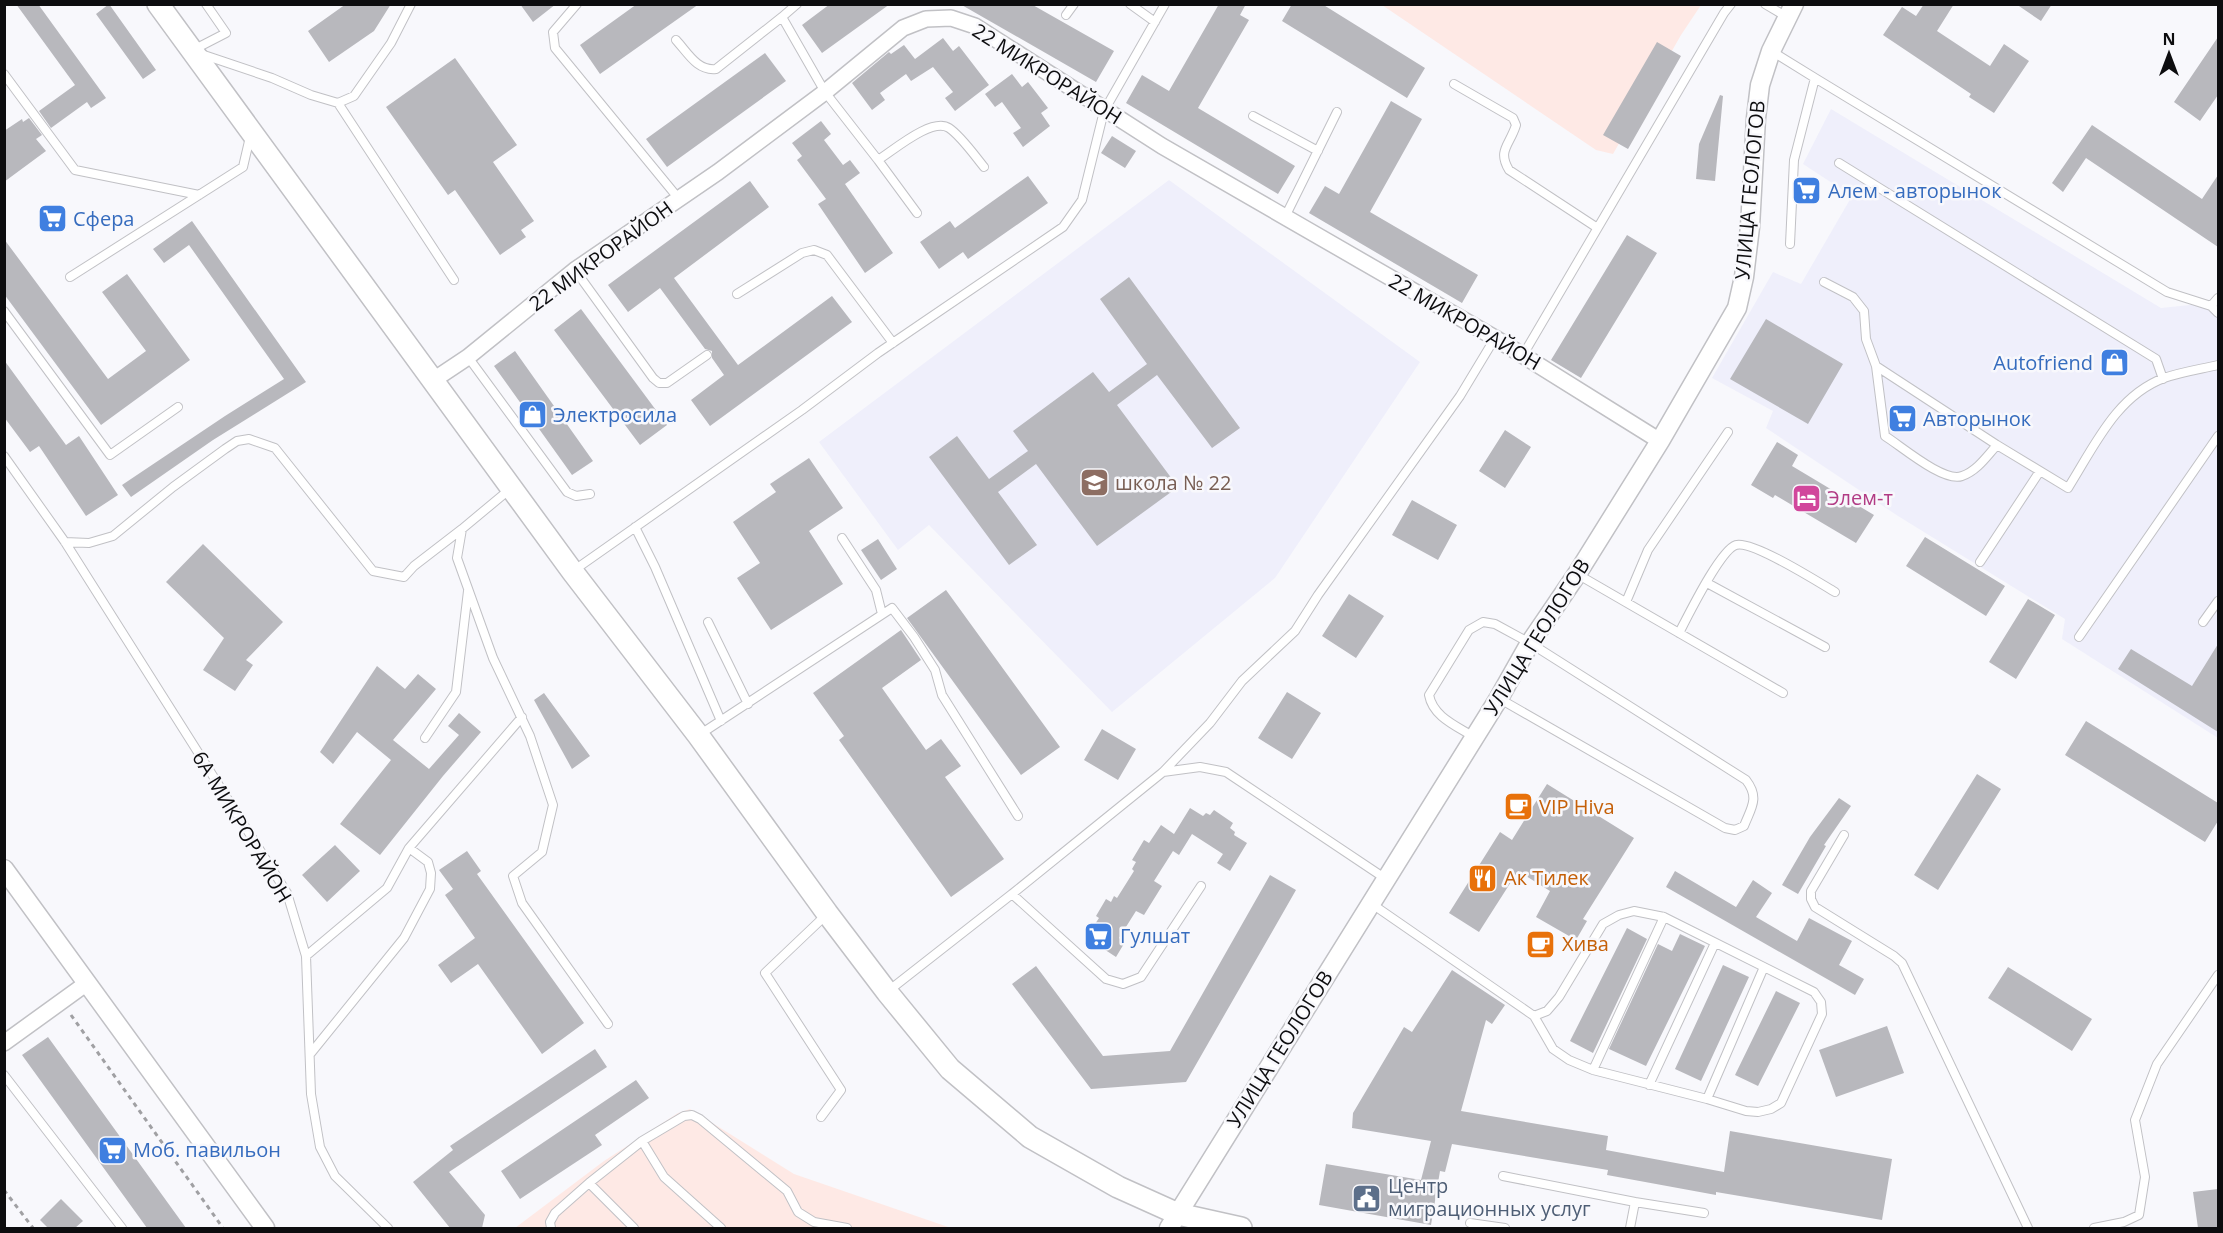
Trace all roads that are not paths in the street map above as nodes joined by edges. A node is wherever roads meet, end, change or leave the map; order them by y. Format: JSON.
{"nodes":[{"id":1,"x":158,"y":4,"type":"edge"},
{"id":2,"x":206,"y":4,"type":"edge"},
{"id":3,"x":411,"y":4,"type":"edge"},
{"id":4,"x":578,"y":4,"type":"edge"},
{"id":5,"x":797,"y":4,"type":"edge"},
{"id":6,"x":1074,"y":4,"type":"edge"},
{"id":7,"x":1130,"y":4,"type":"edge"},
{"id":8,"x":1165,"y":4,"type":"edge"},
{"id":9,"x":1731,"y":4,"type":"edge"},
{"id":10,"x":1765,"y":4,"type":"edge"},
{"id":11,"x":1790,"y":11,"type":"edge"},
{"id":12,"x":1066,"y":15,"type":"dead end"},
{"id":13,"x":782,"y":17,"type":"junction"},
{"id":14,"x":1155,"y":22,"type":"junction"},
{"id":15,"x":676,"y":40,"type":"dead end"},
{"id":16,"x":192,"y":51,"type":"junction"},
{"id":17,"x":1771,"y":51,"type":"junction"},
{"id":18,"x":4,"y":74,"type":"edge"},
{"id":19,"x":1815,"y":78,"type":"junction"},
{"id":20,"x":1454,"y":84,"type":"dead end"},
{"id":21,"x":825,"y":92,"type":"junction"},
{"id":22,"x":338,"y":103,"type":"junction"},
{"id":23,"x":1104,"y":111,"type":"junction"},
{"id":24,"x":1337,"y":112,"type":"dead end"},
{"id":25,"x":1253,"y":116,"type":"dead end"},
{"id":26,"x":251,"y":133,"type":"junction"},
{"id":27,"x":1317,"y":152,"type":"junction"},
{"id":28,"x":878,"y":160,"type":"junction"},
{"id":29,"x":1839,"y":163,"type":"dead end"},
{"id":30,"x":984,"y":167,"type":"dead end"},
{"id":31,"x":199,"y":195,"type":"junction"},
{"id":32,"x":679,"y":199,"type":"junction"},
{"id":33,"x":917,"y":213,"type":"dead end"},
{"id":34,"x":1285,"y":218,"type":"junction"},
{"id":35,"x":1596,"y":227,"type":"junction"},
{"id":36,"x":1790,"y":244,"type":"dead end"},
{"id":37,"x":574,"y":270,"type":"junction"},
{"id":38,"x":70,"y":277,"type":"dead end"},
{"id":39,"x":454,"y":280,"type":"dead end"},
{"id":40,"x":1824,"y":282,"type":"dead end"},
{"id":41,"x":737,"y":294,"type":"dead end"},
{"id":42,"x":2218,"y":298,"type":"edge"},
{"id":43,"x":2211,"y":306,"type":"junction"},
{"id":44,"x":4,"y":311,"type":"edge"},
{"id":45,"x":2218,"y":313,"type":"edge"},
{"id":46,"x":1495,"y":338,"type":"junction"},
{"id":47,"x":893,"y":343,"type":"junction"},
{"id":48,"x":707,"y":355,"type":"dead end"},
{"id":49,"x":1523,"y":355,"type":"junction"},
{"id":50,"x":468,"y":357,"type":"junction"},
{"id":51,"x":2218,"y":365,"type":"edge"},
{"id":52,"x":1876,"y":366,"type":"junction"},
{"id":53,"x":2163,"y":379,"type":"junction"},
{"id":54,"x":432,"y":381,"type":"junction"},
{"id":55,"x":178,"y":407,"type":"dead end"},
{"id":56,"x":1728,"y":432,"type":"dead end"},
{"id":57,"x":2218,"y":436,"type":"edge"},
{"id":58,"x":1660,"y":441,"type":"junction"},
{"id":59,"x":1997,"y":445,"type":"junction"},
{"id":60,"x":4,"y":456,"type":"edge"},
{"id":61,"x":2040,"y":471,"type":"junction"},
{"id":62,"x":511,"y":488,"type":"junction"},
{"id":63,"x":590,"y":494,"type":"dead end"},
{"id":64,"x":635,"y":527,"type":"junction"},
{"id":65,"x":462,"y":529,"type":"junction"},
{"id":66,"x":842,"y":538,"type":"dead end"},
{"id":67,"x":64,"y":542,"type":"junction"},
{"id":68,"x":1980,"y":562,"type":"dead end"},
{"id":69,"x":572,"y":571,"type":"junction"},
{"id":70,"x":1577,"y":574,"type":"junction"},
{"id":71,"x":1707,"y":583,"type":"junction"},
{"id":72,"x":468,"y":590,"type":"junction"},
{"id":73,"x":1835,"y":592,"type":"dead end"},
{"id":74,"x":2218,"y":601,"type":"edge"},
{"id":75,"x":1626,"y":602,"type":"junction"},
{"id":76,"x":882,"y":614,"type":"junction"},
{"id":77,"x":708,"y":622,"type":"dead end"},
{"id":78,"x":2203,"y":622,"type":"dead end"},
{"id":79,"x":1678,"y":633,"type":"junction"},
{"id":80,"x":2079,"y":637,"type":"dead end"},
{"id":81,"x":1530,"y":644,"type":"junction"},
{"id":82,"x":1825,"y":647,"type":"dead end"},
{"id":83,"x":1783,"y":693,"type":"dead end"},
{"id":84,"x":1499,"y":698,"type":"junction"},
{"id":85,"x":748,"y":704,"type":"junction"},
{"id":86,"x":522,"y":717,"type":"junction"},
{"id":87,"x":721,"y":721,"type":"junction"},
{"id":88,"x":698,"y":735,"type":"junction"},
{"id":89,"x":1474,"y":737,"type":"junction"},
{"id":90,"x":425,"y":738,"type":"dead end"},
{"id":91,"x":1163,"y":772,"type":"junction"},
{"id":92,"x":1018,"y":816,"type":"dead end"},
{"id":93,"x":1844,"y":835,"type":"dead end"},
{"id":94,"x":409,"y":848,"type":"junction"},
{"id":95,"x":4,"y":869,"type":"edge"},
{"id":96,"x":1386,"y":879,"type":"junction"},
{"id":97,"x":1201,"y":886,"type":"dead end"},
{"id":98,"x":1012,"y":894,"type":"junction"},
{"id":99,"x":1372,"y":904,"type":"junction"},
{"id":100,"x":827,"y":914,"type":"junction"},
{"id":101,"x":1664,"y":917,"type":"junction"},
{"id":102,"x":1715,"y":943,"type":"junction"},
{"id":103,"x":306,"y":956,"type":"junction"},
{"id":104,"x":1764,"y":967,"type":"junction"},
{"id":105,"x":2218,"y":975,"type":"edge"},
{"id":106,"x":87,"y":983,"type":"junction"},
{"id":107,"x":887,"y":992,"type":"junction"},
{"id":108,"x":1534,"y":1016,"type":"junction"},
{"id":109,"x":608,"y":1024,"type":"dead end"},
{"id":110,"x":4,"y":1043,"type":"edge"},
{"id":111,"x":311,"y":1053,"type":"junction"},
{"id":112,"x":1593,"y":1070,"type":"junction"},
{"id":113,"x":4,"y":1075,"type":"edge"},
{"id":114,"x":1649,"y":1085,"type":"junction"},
{"id":115,"x":1707,"y":1099,"type":"junction"},
{"id":116,"x":821,"y":1117,"type":"dead end"},
{"id":117,"x":642,"y":1142,"type":"junction"},
{"id":118,"x":1503,"y":1176,"type":"dead end"},
{"id":119,"x":589,"y":1183,"type":"junction"},
{"id":120,"x":1635,"y":1202,"type":"junction"},
{"id":121,"x":1704,"y":1213,"type":"dead end"},
{"id":122,"x":1173,"y":1221,"type":"edge"},
{"id":123,"x":1470,"y":1223,"type":"dead end"},
{"id":124,"x":122,"y":1228,"type":"edge"},
{"id":125,"x":265,"y":1228,"type":"edge"},
{"id":126,"x":388,"y":1228,"type":"edge"},
{"id":127,"x":551,"y":1228,"type":"edge"},
{"id":128,"x":634,"y":1228,"type":"edge"},
{"id":129,"x":721,"y":1228,"type":"edge"},
{"id":130,"x":847,"y":1228,"type":"edge"},
{"id":131,"x":1241,"y":1228,"type":"edge"},
{"id":132,"x":1505,"y":1228,"type":"edge"},
{"id":133,"x":1630,"y":1228,"type":"edge"},
{"id":134,"x":2028,"y":1228,"type":"edge"},
{"id":135,"x":2094,"y":1228,"type":"edge"}],
"edges":[{"from":1,"to":16,"type":"main road"},
{"from":2,"to":16,"type":"lane"},
{"from":3,"to":22,"type":"lane"},
{"from":4,"to":32,"type":"lane"},
{"from":5,"to":13,"type":"lane"},
{"from":6,"to":12,"type":"lane"},
{"from":7,"to":14,"type":"lane"},
{"from":8,"to":14,"type":"lane"},
{"from":9,"to":35,"type":"lane"},
{"from":10,"to":11,"type":"lane"},
{"from":11,"to":17,"type":"street","name":"УЛИЦА ГЕОЛОГОВ"},
{"from":13,"to":15,"type":"lane"},
{"from":13,"to":21,"type":"lane"},
{"from":14,"to":23,"type":"lane"},
{"from":16,"to":22,"type":"lane"},
{"from":16,"to":26,"type":"main road"},
{"from":17,"to":19,"type":"lane"},
{"from":17,"to":58,"type":"street","name":"УЛИЦА ГЕОЛОГОВ"},
{"from":18,"to":31,"type":"lane"},
{"from":19,"to":36,"type":"lane"},
{"from":19,"to":43,"type":"lane"},
{"from":20,"to":35,"type":"lane"},
{"from":21,"to":23,"type":"street","name":"22 МИКРОРАЙОН"},
{"from":21,"to":28,"type":"lane"},
{"from":21,"to":32,"type":"street","name":"22 МИКРОРАЙОН"},
{"from":22,"to":39,"type":"lane"},
{"from":23,"to":34,"type":"street","name":"22 МИКРОРАЙОН"},
{"from":23,"to":47,"type":"lane"},
{"from":24,"to":27,"type":"lane"},
{"from":25,"to":27,"type":"lane"},
{"from":26,"to":31,"type":"lane"},
{"from":26,"to":54,"type":"main road"},
{"from":27,"to":34,"type":"lane"},
{"from":28,"to":30,"type":"lane"},
{"from":28,"to":33,"type":"lane"},
{"from":29,"to":53,"type":"lane"},
{"from":31,"to":38,"type":"lane"},
{"from":32,"to":37,"type":"street","name":"22 МИКРОРАЙОН"},
{"from":34,"to":46,"type":"street","name":"22 МИКРОРАЙОН"},
{"from":35,"to":49,"type":"lane"},
{"from":37,"to":48,"type":"lane"},
{"from":37,"to":50,"type":"street","name":"22 МИКРОРАЙОН"},
{"from":40,"to":52,"type":"lane"},
{"from":41,"to":47,"type":"lane"},
{"from":42,"to":43,"type":"lane"},
{"from":43,"to":45,"type":"lane"},
{"from":44,"to":55,"type":"lane"},
{"from":46,"to":49,"type":"street","name":"22 МИКРОРАЙОН"},
{"from":46,"to":91,"type":"lane"},
{"from":47,"to":64,"type":"lane"},
{"from":49,"to":58,"type":"street","name":"22 МИКРОРАЙОН"},
{"from":50,"to":54,"type":"street","name":"22 МИКРОРАЙОН"},
{"from":50,"to":63,"type":"lane"},
{"from":51,"to":53,"type":"lane"},
{"from":52,"to":59,"type":"lane"},
{"from":52,"to":59,"type":"lane"},
{"from":53,"to":61,"type":"lane"},
{"from":54,"to":62,"type":"main road"},
{"from":56,"to":75,"type":"lane"},
{"from":57,"to":80,"type":"lane"},
{"from":58,"to":70,"type":"street","name":"УЛИЦА ГЕОЛОГОВ"},
{"from":59,"to":61,"type":"lane"},
{"from":60,"to":67,"type":"lane","name":"6А МИКРОРАЙОН"},
{"from":61,"to":68,"type":"lane"},
{"from":62,"to":65,"type":"lane"},
{"from":62,"to":69,"type":"main road"},
{"from":64,"to":69,"type":"lane"},
{"from":64,"to":87,"type":"lane"},
{"from":65,"to":67,"type":"lane"},
{"from":65,"to":72,"type":"lane"},
{"from":66,"to":76,"type":"lane"},
{"from":67,"to":103,"type":"lane","name":"6А МИКРОРАЙОН"},
{"from":69,"to":88,"type":"main road"},
{"from":70,"to":75,"type":"lane"},
{"from":70,"to":81,"type":"street","name":"УЛИЦА ГЕОЛОГОВ"},
{"from":71,"to":73,"type":"lane"},
{"from":71,"to":79,"type":"lane"},
{"from":71,"to":82,"type":"lane"},
{"from":72,"to":86,"type":"lane"},
{"from":72,"to":90,"type":"lane"},
{"from":74,"to":78,"type":"lane"},
{"from":75,"to":79,"type":"lane"},
{"from":76,"to":85,"type":"lane"},
{"from":76,"to":92,"type":"lane"},
{"from":77,"to":85,"type":"lane"},
{"from":79,"to":83,"type":"lane"},
{"from":81,"to":84,"type":"street","name":"УЛИЦА ГЕОЛОГОВ"},
{"from":81,"to":84,"type":"lane"},
{"from":81,"to":89,"type":"lane"},
{"from":84,"to":89,"type":"street","name":"УЛИЦА ГЕОЛОГОВ"},
{"from":85,"to":87,"type":"lane"},
{"from":86,"to":94,"type":"lane"},
{"from":86,"to":109,"type":"lane"},
{"from":87,"to":88,"type":"lane"},
{"from":88,"to":100,"type":"main road"},
{"from":89,"to":96,"type":"street","name":"УЛИЦА ГЕОЛОГОВ"},
{"from":91,"to":96,"type":"lane"},
{"from":91,"to":98,"type":"lane"},
{"from":93,"to":134,"type":"lane"},
{"from":94,"to":103,"type":"lane"},
{"from":94,"to":111,"type":"lane"},
{"from":95,"to":106,"type":"street"},
{"from":96,"to":99,"type":"street","name":"УЛИЦА ГЕОЛОГОВ"},
{"from":97,"to":98,"type":"lane"},
{"from":98,"to":107,"type":"lane"},
{"from":99,"to":108,"type":"lane"},
{"from":99,"to":122,"type":"street","name":"УЛИЦА ГЕОЛОГОВ"},
{"from":100,"to":107,"type":"main road"},
{"from":100,"to":116,"type":"lane"},
{"from":101,"to":102,"type":"lane"},
{"from":101,"to":108,"type":"lane"},
{"from":101,"to":112,"type":"lane"},
{"from":102,"to":104,"type":"lane"},
{"from":102,"to":114,"type":"lane"},
{"from":103,"to":111,"type":"lane","name":"6А МИКРОРАЙОН"},
{"from":104,"to":115,"type":"lane"},
{"from":104,"to":115,"type":"lane"},
{"from":105,"to":135,"type":"lane"},
{"from":106,"to":110,"type":"street"},
{"from":106,"to":125,"type":"street"},
{"from":107,"to":122,"type":"main road"},
{"from":108,"to":112,"type":"lane"},
{"from":111,"to":126,"type":"lane","name":"6А МИКРОРАЙОН"},
{"from":112,"to":114,"type":"lane"},
{"from":113,"to":124,"type":"lane"},
{"from":114,"to":115,"type":"lane"},
{"from":117,"to":119,"type":"lane"},
{"from":117,"to":129,"type":"lane"},
{"from":117,"to":130,"type":"lane"},
{"from":118,"to":120,"type":"lane"},
{"from":119,"to":127,"type":"lane"},
{"from":119,"to":128,"type":"lane"},
{"from":120,"to":121,"type":"lane"},
{"from":120,"to":133,"type":"lane"},
{"from":122,"to":131,"type":"main road"},
{"from":123,"to":132,"type":"lane"}]}
